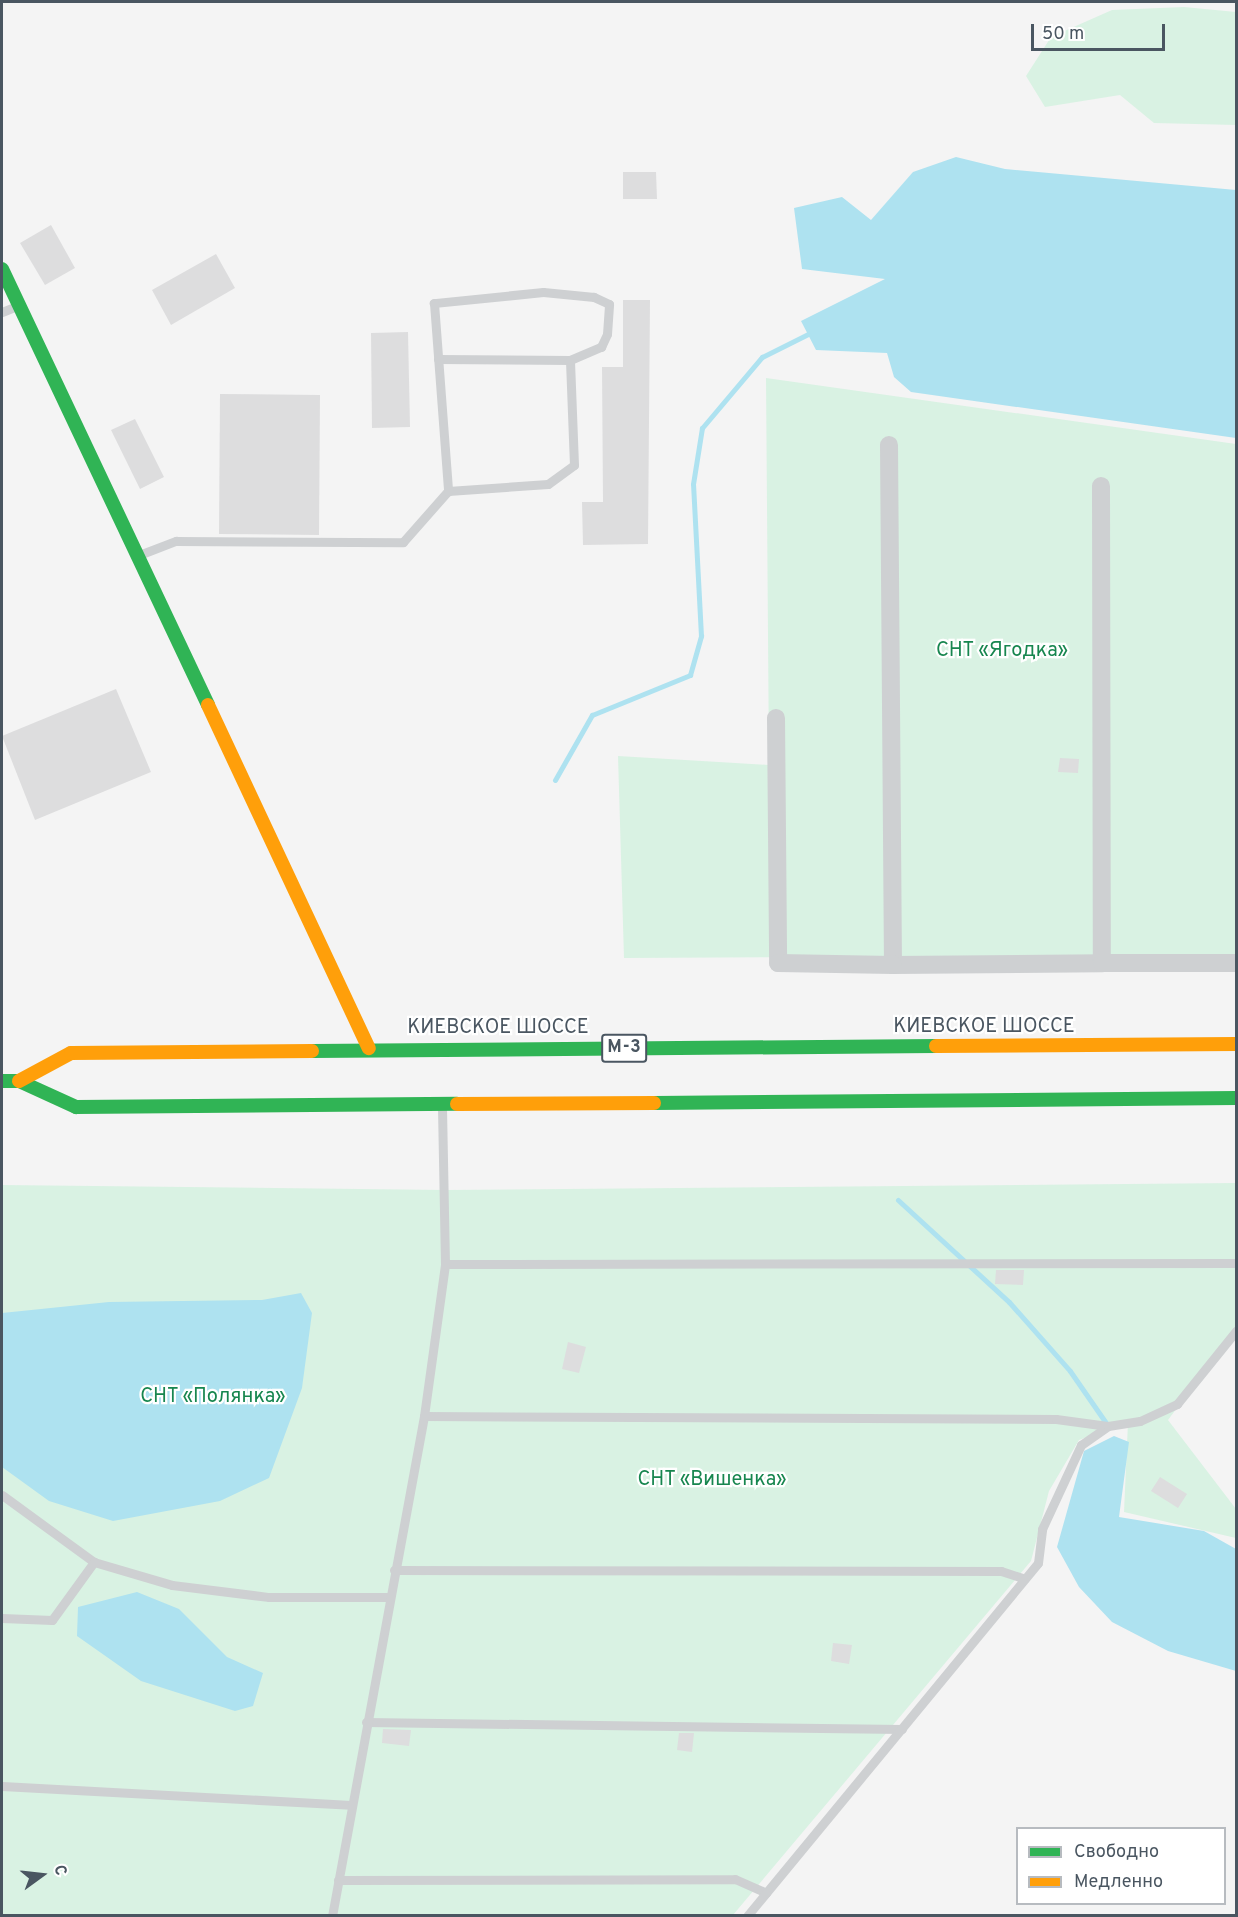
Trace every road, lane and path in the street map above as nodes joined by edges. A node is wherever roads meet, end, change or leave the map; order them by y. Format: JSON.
{"nodes":[{"id":1,"x":2,"y":269,"type":"edge"},
{"id":2,"x":19,"y":305,"type":"junction"},
{"id":3,"x":2,"y":312,"type":"edge"},
{"id":4,"x":438,"y":359,"type":"junction"},
{"id":5,"x":570,"y":360,"type":"junction"},
{"id":6,"x":889,"y":445,"type":"dead end"},
{"id":7,"x":1101,"y":486,"type":"dead end"},
{"id":8,"x":448,"y":491,"type":"junction"},
{"id":9,"x":137,"y":555,"type":"junction"},
{"id":10,"x":776,"y":718,"type":"dead end"},
{"id":11,"x":1102,"y":963,"type":"junction"},
{"id":12,"x":1236,"y":963,"type":"edge"},
{"id":13,"x":893,"y":965,"type":"junction"},
{"id":14,"x":1236,"y":1044,"type":"edge"},
{"id":15,"x":369,"y":1048,"type":"junction"},
{"id":16,"x":2,"y":1081,"type":"edge"},
{"id":17,"x":19,"y":1081,"type":"junction"},
{"id":18,"x":1236,"y":1098,"type":"edge"},
{"id":19,"x":442,"y":1104,"type":"junction"},
{"id":20,"x":1236,"y":1263,"type":"edge"},
{"id":21,"x":445,"y":1264,"type":"junction"},
{"id":22,"x":1236,"y":1331,"type":"edge"},
{"id":23,"x":424,"y":1416,"type":"junction"},
{"id":24,"x":1108,"y":1426,"type":"junction"},
{"id":25,"x":2,"y":1495,"type":"edge"},
{"id":26,"x":94,"y":1562,"type":"junction"},
{"id":27,"x":394,"y":1570,"type":"junction"},
{"id":28,"x":1025,"y":1579,"type":"junction"},
{"id":29,"x":389,"y":1597,"type":"junction"},
{"id":30,"x":2,"y":1618,"type":"edge"},
{"id":31,"x":366,"y":1722,"type":"junction"},
{"id":32,"x":902,"y":1729,"type":"junction"},
{"id":33,"x":2,"y":1786,"type":"edge"},
{"id":34,"x":350,"y":1805,"type":"junction"},
{"id":35,"x":338,"y":1880,"type":"junction"},
{"id":36,"x":766,"y":1893,"type":"junction"},
{"id":37,"x":332,"y":1916,"type":"edge"},
{"id":38,"x":747,"y":1916,"type":"edge"}],
"edges":[{"from":1,"to":2,"type":"main road"},
{"from":2,"to":3,"type":"lane"},
{"from":2,"to":9,"type":"main road"},
{"from":4,"to":5,"type":"lane"},
{"from":4,"to":5,"type":"lane"},
{"from":4,"to":8,"type":"lane"},
{"from":5,"to":8,"type":"lane"},
{"from":6,"to":13,"type":"street"},
{"from":7,"to":11,"type":"street"},
{"from":8,"to":9,"type":"lane"},
{"from":9,"to":15,"type":"main road"},
{"from":10,"to":13,"type":"street"},
{"from":11,"to":12,"type":"street"},
{"from":11,"to":13,"type":"street"},
{"from":14,"to":15,"type":"main road","name":"КИЕВСКОЕ ШОССЕ","number":"М-3"},
{"from":15,"to":17,"type":"main road","name":"КИЕВСКОЕ ШОССЕ","number":"М-3"},
{"from":16,"to":17,"type":"main road","name":"КИЕВСКОЕ ШОССЕ","number":"М-3"},
{"from":17,"to":19,"type":"main road","name":"КИЕВСКОЕ ШОССЕ","number":"М-3"},
{"from":18,"to":19,"type":"main road","name":"КИЕВСКОЕ ШОССЕ","number":"М-3"},
{"from":19,"to":21,"type":"lane"},
{"from":20,"to":21,"type":"lane"},
{"from":21,"to":23,"type":"lane"},
{"from":22,"to":24,"type":"lane"},
{"from":23,"to":24,"type":"lane"},
{"from":23,"to":27,"type":"lane"},
{"from":24,"to":28,"type":"lane"},
{"from":25,"to":26,"type":"lane"},
{"from":26,"to":29,"type":"lane"},
{"from":26,"to":30,"type":"lane"},
{"from":27,"to":28,"type":"lane"},
{"from":27,"to":29,"type":"lane"},
{"from":28,"to":32,"type":"lane"},
{"from":29,"to":31,"type":"lane"},
{"from":31,"to":32,"type":"lane"},
{"from":31,"to":34,"type":"lane"},
{"from":32,"to":36,"type":"lane"},
{"from":33,"to":34,"type":"lane"},
{"from":34,"to":35,"type":"lane"},
{"from":35,"to":36,"type":"lane"},
{"from":35,"to":37,"type":"lane"},
{"from":36,"to":38,"type":"lane"}]}
